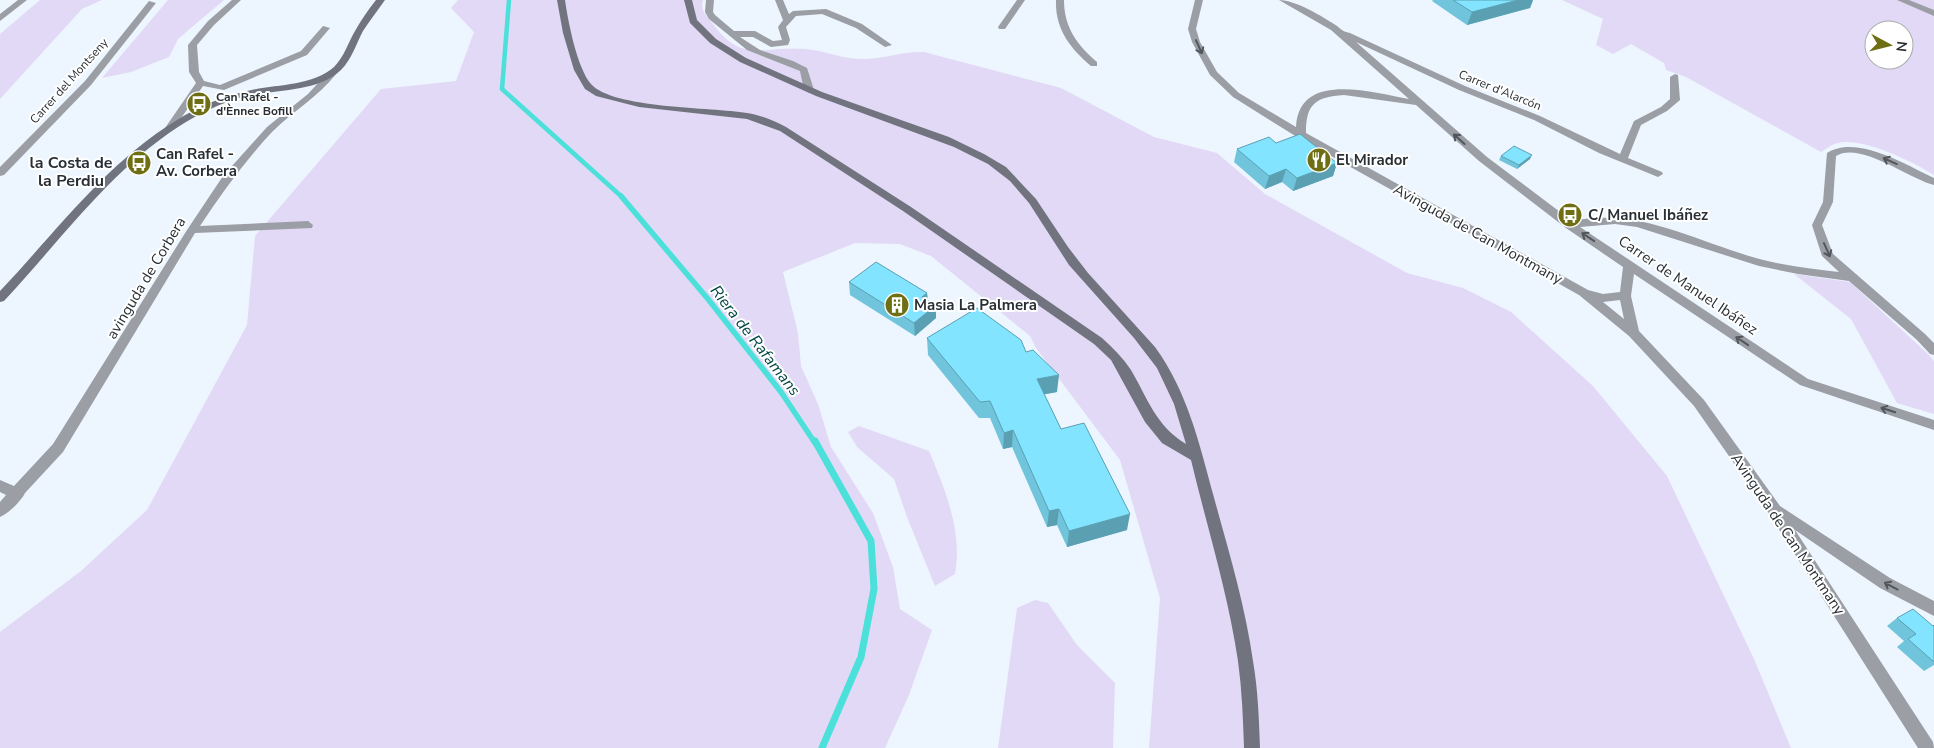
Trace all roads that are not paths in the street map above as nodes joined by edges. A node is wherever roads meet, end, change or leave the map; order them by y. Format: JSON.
{"nodes":[{"id":1,"x":23,"y":0,"type":"edge"},
{"id":2,"x":237,"y":0,"type":"edge"},
{"id":3,"x":381,"y":0,"type":"edge"},
{"id":4,"x":561,"y":0,"type":"edge"},
{"id":5,"x":688,"y":0,"type":"edge"},
{"id":6,"x":710,"y":0,"type":"edge"},
{"id":7,"x":779,"y":0,"type":"edge"},
{"id":8,"x":1022,"y":0,"type":"edge"},
{"id":9,"x":1060,"y":0,"type":"edge"},
{"id":10,"x":1199,"y":0,"type":"edge"},
{"id":11,"x":1283,"y":0,"type":"edge"},
{"id":12,"x":1901,"y":0,"type":"edge"},
{"id":13,"x":152,"y":3,"type":"dead end"},
{"id":14,"x":1934,"y":13,"type":"edge"},
{"id":15,"x":0,"y":18,"type":"edge"},
{"id":16,"x":787,"y":20,"type":"junction"},
{"id":17,"x":1002,"y":27,"type":"dead end"},
{"id":18,"x":326,"y":28,"type":"dead end"},
{"id":19,"x":1334,"y":28,"type":"junction"},
{"id":20,"x":734,"y":34,"type":"junction"},
{"id":21,"x":888,"y":45,"type":"dead end"},
{"id":22,"x":1094,"y":64,"type":"dead end"},
{"id":23,"x":332,"y":73,"type":"junction"},
{"id":24,"x":1675,"y":76,"type":"dead end"},
{"id":25,"x":201,"y":83,"type":"junction"},
{"id":26,"x":220,"y":88,"type":"junction"},
{"id":27,"x":809,"y":90,"type":"junction"},
{"id":28,"x":220,"y":101,"type":"junction"},
{"id":29,"x":1420,"y":103,"type":"junction"},
{"id":30,"x":170,"y":128,"type":"junction"},
{"id":31,"x":1301,"y":135,"type":"junction"},
{"id":32,"x":1623,"y":159,"type":"junction"},
{"id":33,"x":0,"y":173,"type":"edge"},
{"id":34,"x":1658,"y":174,"type":"dead end"},
{"id":35,"x":1934,"y":182,"type":"edge"},
{"id":36,"x":308,"y":225,"type":"dead end"},
{"id":37,"x":1570,"y":225,"type":"junction"},
{"id":38,"x":192,"y":230,"type":"junction"},
{"id":39,"x":1629,"y":265,"type":"junction"},
{"id":40,"x":1851,"y":277,"type":"junction"},
{"id":41,"x":1583,"y":292,"type":"junction"},
{"id":42,"x":1625,"y":296,"type":"junction"},
{"id":43,"x":0,"y":298,"type":"edge"},
{"id":44,"x":1634,"y":333,"type":"junction"},
{"id":45,"x":1934,"y":351,"type":"edge"},
{"id":46,"x":1934,"y":425,"type":"edge"},
{"id":47,"x":1196,"y":457,"type":"junction"},
{"id":48,"x":0,"y":486,"type":"edge"},
{"id":49,"x":18,"y":494,"type":"junction"},
{"id":50,"x":1773,"y":508,"type":"junction"},
{"id":51,"x":0,"y":510,"type":"edge"},
{"id":52,"x":1934,"y":608,"type":"edge"},
{"id":53,"x":1252,"y":748,"type":"edge"},
{"id":54,"x":1927,"y":748,"type":"edge"}],
"edges":[{"from":1,"to":15,"type":"street"},
{"from":2,"to":25,"type":"street"},
{"from":3,"to":23,"type":"street"},
{"from":4,"to":47,"type":"street"},
{"from":5,"to":27,"type":"street"},
{"from":6,"to":20,"type":"street"},
{"from":7,"to":16,"type":"street"},
{"from":8,"to":17,"type":"street"},
{"from":9,"to":22,"type":"street"},
{"from":10,"to":31,"type":"street","name":"Avinguda de Can Montmany","one_way":true},
{"from":11,"to":19,"type":"street","name":"Carrer de Manuel Ibáñez"},
{"from":12,"to":14,"type":"street"},
{"from":13,"to":33,"type":"street","name":"Carrer del Montseny"},
{"from":16,"to":20,"type":"street"},
{"from":16,"to":21,"type":"street"},
{"from":18,"to":26,"type":"street"},
{"from":19,"to":29,"type":"street","name":"Carrer de Manuel Ibáñez"},
{"from":19,"to":32,"type":"street","name":"Carrer d'Alarcón"},
{"from":20,"to":27,"type":"street"},
{"from":23,"to":28,"type":"street"},
{"from":23,"to":38,"type":"street","name":"avinguda de Corbera"},
{"from":24,"to":32,"type":"street"},
{"from":25,"to":26,"type":"street"},
{"from":25,"to":30,"type":"street"},
{"from":26,"to":28,"type":"street"},
{"from":27,"to":47,"type":"street"},
{"from":28,"to":30,"type":"street"},
{"from":29,"to":31,"type":"street"},
{"from":37,"to":29,"type":"street","name":"Carrer de Manuel Ibáñez","one_way":true},
{"from":30,"to":43,"type":"street"},
{"from":31,"to":41,"type":"street","name":"Avinguda de Can Montmany"},
{"from":32,"to":34,"type":"street","name":"Carrer d'Alarcón"},
{"from":35,"to":40,"type":"street","one_way":true},
{"from":36,"to":38,"type":"street"},
{"from":39,"to":37,"type":"street","name":"Carrer de Manuel Ibáñez","one_way":true},
{"from":37,"to":40,"type":"street"},
{"from":38,"to":49,"type":"street","name":"avinguda de Corbera"},
{"from":39,"to":42,"type":"street","name":"Avinguda de Can Montmany"},
{"from":46,"to":39,"type":"street","name":"Carrer de Manuel Ibáñez","one_way":true},
{"from":40,"to":45,"type":"street"},
{"from":41,"to":42,"type":"street","name":"Avinguda de Can Montmany"},
{"from":41,"to":44,"type":"street","name":"Avinguda de Can Montmany"},
{"from":42,"to":44,"type":"street","name":"Avinguda de Can Montmany"},
{"from":44,"to":50,"type":"street","name":"Avinguda de Can Montmany"},
{"from":47,"to":53,"type":"street"},
{"from":48,"to":49,"type":"street"},
{"from":49,"to":51,"type":"street","name":"avinguda de Corbera"},
{"from":52,"to":50,"type":"street","one_way":true},
{"from":50,"to":54,"type":"street","name":"Avinguda de Can Montmany"}]}
